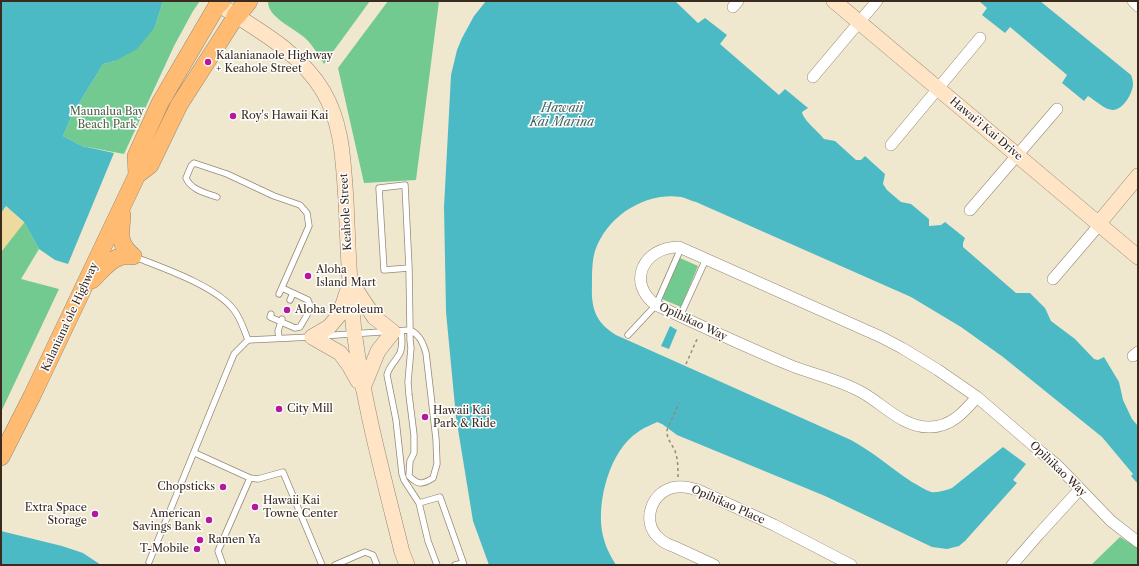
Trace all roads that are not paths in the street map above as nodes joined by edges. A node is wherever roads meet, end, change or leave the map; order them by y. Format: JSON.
{"nodes":[{"id":1,"x":248,"y":1,"type":"edge"},
{"id":2,"x":834,"y":1,"type":"edge"},
{"id":3,"x":877,"y":1,"type":"edge"},
{"id":4,"x":1133,"y":1,"type":"edge"},
{"id":5,"x":218,"y":2,"type":"edge"},
{"id":6,"x":1138,"y":6,"type":"edge"},
{"id":7,"x":236,"y":16,"type":"junction"},
{"id":8,"x":859,"y":22,"type":"junction"},
{"id":9,"x":980,"y":38,"type":"dead end"},
{"id":10,"x":813,"y":77,"type":"dead end"},
{"id":11,"x":938,"y":89,"type":"junction"},
{"id":12,"x":1057,"y":109,"type":"dead end"},
{"id":13,"x":891,"y":145,"type":"dead end"},
{"id":14,"x":1017,"y":156,"type":"junction"},
{"id":15,"x":137,"y":175,"type":"junction"},
{"id":16,"x":1138,"y":176,"type":"edge"},
{"id":17,"x":217,"y":197,"type":"dead end"},
{"id":18,"x":123,"y":204,"type":"junction"},
{"id":19,"x":970,"y":210,"type":"dead end"},
{"id":20,"x":1099,"y":224,"type":"junction"},
{"id":21,"x":681,"y":248,"type":"junction"},
{"id":22,"x":133,"y":256,"type":"junction"},
{"id":23,"x":1138,"y":257,"type":"edge"},
{"id":24,"x":706,"y":259,"type":"junction"},
{"id":25,"x":409,"y":268,"type":"junction"},
{"id":26,"x":1053,"y":280,"type":"dead end"},
{"id":27,"x":350,"y":281,"type":"junction"},
{"id":28,"x":282,"y":288,"type":"junction"},
{"id":29,"x":84,"y":289,"type":"junction"},
{"id":30,"x":293,"y":293,"type":"junction"},
{"id":31,"x":279,"y":294,"type":"dead end"},
{"id":32,"x":290,"y":300,"type":"dead end"},
{"id":33,"x":656,"y":305,"type":"junction"},
{"id":34,"x":271,"y":314,"type":"dead end"},
{"id":35,"x":680,"y":316,"type":"junction"},
{"id":36,"x":281,"y":321,"type":"junction"},
{"id":37,"x":410,"y":330,"type":"junction"},
{"id":38,"x":397,"y":331,"type":"junction"},
{"id":39,"x":354,"y":334,"type":"junction"},
{"id":40,"x":628,"y":335,"type":"dead end"},
{"id":41,"x":312,"y":337,"type":"junction"},
{"id":42,"x":279,"y":338,"type":"junction"},
{"id":43,"x":248,"y":340,"type":"junction"},
{"id":44,"x":363,"y":389,"type":"junction"},
{"id":45,"x":977,"y":397,"type":"junction"},
{"id":46,"x":195,"y":453,"type":"junction"},
{"id":47,"x":1,"y":457,"type":"edge"},
{"id":48,"x":250,"y":478,"type":"junction"},
{"id":49,"x":1080,"y":490,"type":"junction"},
{"id":50,"x":419,"y":502,"type":"junction"},
{"id":51,"x":1138,"y":542,"type":"edge"},
{"id":52,"x":402,"y":561,"type":"edge"},
{"id":53,"x":149,"y":562,"type":"dead end"},
{"id":54,"x":464,"y":564,"type":"edge"},
{"id":55,"x":223,"y":565,"type":"edge"},
{"id":56,"x":322,"y":565,"type":"edge"},
{"id":57,"x":335,"y":565,"type":"edge"},
{"id":58,"x":377,"y":565,"type":"edge"},
{"id":59,"x":437,"y":565,"type":"edge"},
{"id":60,"x":456,"y":565,"type":"edge"},
{"id":61,"x":714,"y":565,"type":"edge"},
{"id":62,"x":851,"y":565,"type":"edge"},
{"id":63,"x":1012,"y":565,"type":"edge"}],
"edges":[{"from":1,"to":7,"type":"highway","name":"Kalaniana’ole Highway"},
{"from":2,"to":8,"type":"main road","name":"Hawai’i Kai Drive"},
{"from":3,"to":8,"type":"street"},
{"from":4,"to":6,"type":"street"},
{"from":5,"to":7,"type":"main road","name":"Keahole Street"},
{"from":5,"to":15,"type":"main road","name":"Kalaniana’ole Highway"},
{"from":7,"to":15,"type":"main road","name":"Kalaniana’ole Highway"},
{"from":7,"to":27,"type":"main road","name":"Keahole Street"},
{"from":8,"to":10,"type":"street"},
{"from":8,"to":11,"type":"main road","name":"Hawai’i Kai Drive"},
{"from":9,"to":11,"type":"street"},
{"from":11,"to":13,"type":"street"},
{"from":11,"to":14,"type":"main road","name":"Hawai’i Kai Drive"},
{"from":12,"to":14,"type":"street"},
{"from":14,"to":19,"type":"street"},
{"from":14,"to":20,"type":"main road","name":"Hawai’i Kai Drive"},
{"from":15,"to":18,"type":"main road","name":"Kalaniana’ole Highway"},
{"from":16,"to":20,"type":"main road"},
{"from":17,"to":28,"type":"lane"},
{"from":18,"to":22,"type":"main road"},
{"from":18,"to":29,"type":"main road","name":"Kalaniana’ole Highway"},
{"from":20,"to":23,"type":"main road","name":"Hawai’i Kai Drive"},
{"from":20,"to":26,"type":"street"},
{"from":21,"to":24,"type":"street","name":"Opihikao Way"},
{"from":21,"to":33,"type":"lane"},
{"from":21,"to":33,"type":"street","name":"Opihikao Way"},
{"from":22,"to":29,"type":"main road"},
{"from":22,"to":43,"type":"lane"},
{"from":24,"to":35,"type":"lane"},
{"from":24,"to":45,"type":"street","name":"Opihikao Way"},
{"from":25,"to":25,"type":"lane"},
{"from":25,"to":37,"type":"lane"},
{"from":27,"to":38,"type":"main road"},
{"from":27,"to":39,"type":"main road","name":"Keahole Street"},
{"from":27,"to":41,"type":"main road"},
{"from":28,"to":30,"type":"lane"},
{"from":28,"to":31,"type":"lane"},
{"from":29,"to":47,"type":"main road","name":"Kalaniana’ole Highway"},
{"from":30,"to":32,"type":"lane"},
{"from":30,"to":36,"type":"lane"},
{"from":33,"to":35,"type":"street","name":"Opihikao Way"},
{"from":33,"to":40,"type":"lane"},
{"from":34,"to":36,"type":"lane"},
{"from":35,"to":45,"type":"street","name":"Opihikao Way"},
{"from":36,"to":42,"type":"lane"},
{"from":37,"to":37,"type":"lane"},
{"from":37,"to":38,"type":"lane"},
{"from":38,"to":39,"type":"lane"},
{"from":38,"to":44,"type":"main road"},
{"from":38,"to":50,"type":"lane"},
{"from":39,"to":41,"type":"lane"},
{"from":39,"to":44,"type":"main road","name":"Keahole Street"},
{"from":41,"to":42,"type":"lane"},
{"from":41,"to":44,"type":"main road"},
{"from":42,"to":43,"type":"lane"},
{"from":43,"to":46,"type":"lane"},
{"from":44,"to":52,"type":"main road","name":"Keahole Street"},
{"from":45,"to":49,"type":"street","name":"Opihikao Way"},
{"from":46,"to":48,"type":"lane"},
{"from":46,"to":53,"type":"lane"},
{"from":48,"to":55,"type":"lane"},
{"from":48,"to":56,"type":"lane"},
{"from":49,"to":51,"type":"street","name":"Opihikao Way"},
{"from":49,"to":63,"type":"street"},
{"from":50,"to":54,"type":"lane"},
{"from":50,"to":59,"type":"lane"},
{"from":54,"to":60,"type":"lane"},
{"from":57,"to":58,"type":"lane"},
{"from":61,"to":62,"type":"street","name":"Opihikao Place"}]}
